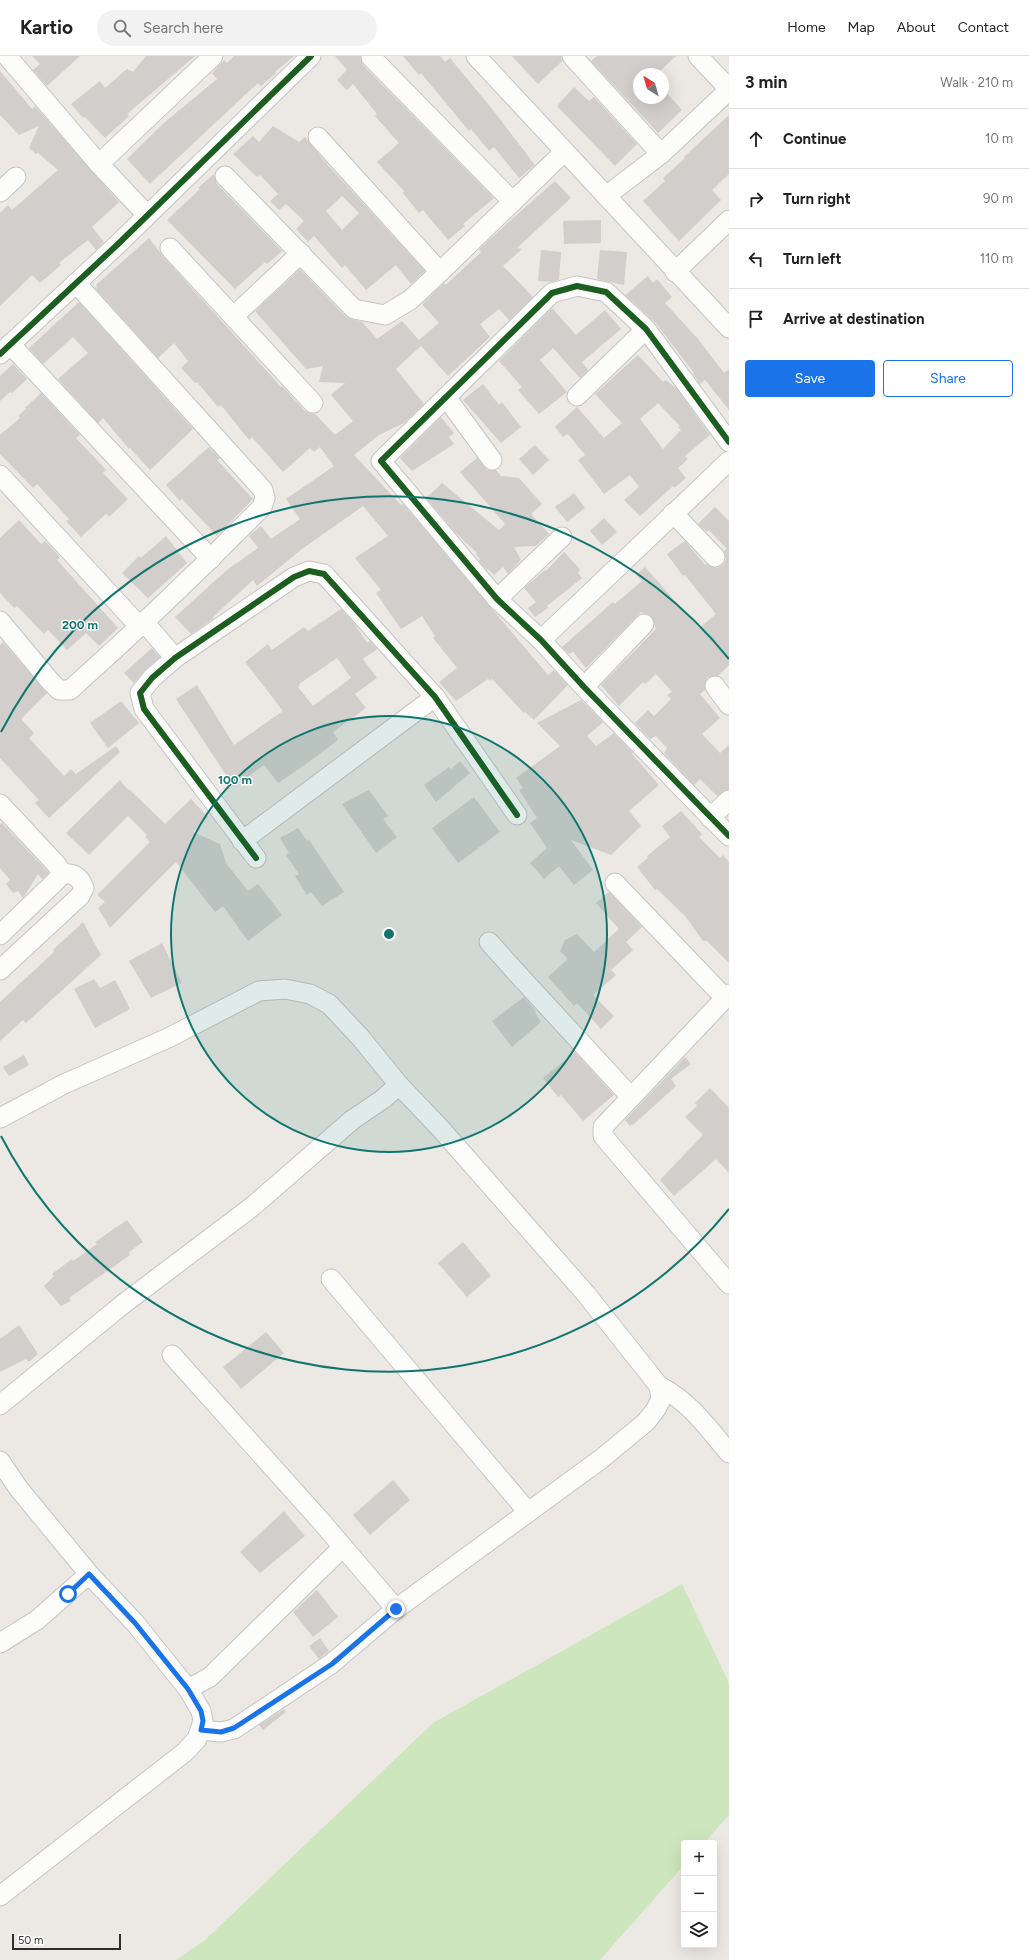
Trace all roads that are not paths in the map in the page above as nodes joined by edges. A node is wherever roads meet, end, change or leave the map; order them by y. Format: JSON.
{"nodes":[{"id":1,"x":7,"y":56,"type":"edge"},
{"id":2,"x":214,"y":56,"type":"edge"},
{"id":3,"x":311,"y":56,"type":"edge"},
{"id":4,"x":476,"y":56,"type":"edge"},
{"id":5,"x":572,"y":56,"type":"edge"},
{"id":6,"x":698,"y":56,"type":"edge"},
{"id":7,"x":370,"y":57,"type":"edge"},
{"id":8,"x":729,"y":90,"type":"edge"},
{"id":9,"x":318,"y":137,"type":"dead end"},
{"id":10,"x":564,"y":152,"type":"junction"},
{"id":11,"x":661,"y":154,"type":"junction"},
{"id":12,"x":99,"y":164,"type":"junction"},
{"id":13,"x":225,"y":176,"type":"dead end"},
{"id":14,"x":16,"y":177,"type":"dead end"},
{"id":15,"x":0,"y":192,"type":"edge"},
{"id":16,"x":606,"y":196,"type":"junction"},
{"id":17,"x":514,"y":202,"type":"junction"},
{"id":18,"x":146,"y":214,"type":"junction"},
{"id":19,"x":729,"y":220,"type":"edge"},
{"id":20,"x":170,"y":248,"type":"dead end"},
{"id":21,"x":301,"y":253,"type":"junction"},
{"id":22,"x":440,"y":272,"type":"junction"},
{"id":23,"x":675,"y":272,"type":"junction"},
{"id":24,"x":76,"y":283,"type":"junction"},
{"id":25,"x":234,"y":316,"type":"junction"},
{"id":26,"x":729,"y":328,"type":"edge"},
{"id":27,"x":646,"y":329,"type":"junction"},
{"id":28,"x":5,"y":349,"type":"edge"},
{"id":29,"x":577,"y":396,"type":"dead end"},
{"id":30,"x":446,"y":397,"type":"junction"},
{"id":31,"x":313,"y":403,"type":"dead end"},
{"id":32,"x":729,"y":442,"type":"edge"},
{"id":33,"x":492,"y":460,"type":"dead end"},
{"id":34,"x":729,"y":461,"type":"edge"},
{"id":35,"x":0,"y":475,"type":"edge"},
{"id":36,"x":673,"y":514,"type":"junction"},
{"id":37,"x":562,"y":537,"type":"dead end"},
{"id":38,"x":715,"y":557,"type":"dead end"},
{"id":39,"x":211,"y":559,"type":"junction"},
{"id":40,"x":497,"y":599,"type":"junction"},
{"id":41,"x":0,"y":621,"type":"edge"},
{"id":42,"x":644,"y":624,"type":"dead end"},
{"id":43,"x":143,"y":625,"type":"junction"},
{"id":44,"x":541,"y":640,"type":"junction"},
{"id":45,"x":175,"y":658,"type":"junction"},
{"id":46,"x":714,"y":686,"type":"dead end"},
{"id":47,"x":584,"y":687,"type":"junction"},
{"id":48,"x":435,"y":697,"type":"junction"},
{"id":49,"x":729,"y":705,"type":"edge"},
{"id":50,"x":729,"y":800,"type":"edge"},
{"id":51,"x":0,"y":804,"type":"edge"},
{"id":52,"x":517,"y":815,"type":"dead end"},
{"id":53,"x":710,"y":818,"type":"junction"},
{"id":54,"x":729,"y":836,"type":"edge"},
{"id":55,"x":242,"y":841,"type":"junction"},
{"id":56,"x":256,"y":858,"type":"dead end"},
{"id":57,"x":63,"y":874,"type":"junction"},
{"id":58,"x":615,"y":883,"type":"dead end"},
{"id":59,"x":0,"y":934,"type":"edge"},
{"id":60,"x":490,"y":942,"type":"dead end"},
{"id":61,"x":0,"y":970,"type":"edge"},
{"id":62,"x":727,"y":996,"type":"edge"},
{"id":63,"x":399,"y":1085,"type":"junction"},
{"id":64,"x":631,"y":1097,"type":"junction"},
{"id":65,"x":0,"y":1118,"type":"edge"},
{"id":66,"x":331,"y":1279,"type":"dead end"},
{"id":67,"x":729,"y":1284,"type":"edge"},
{"id":68,"x":172,"y":1355,"type":"dead end"},
{"id":69,"x":659,"y":1386,"type":"junction"},
{"id":70,"x":0,"y":1405,"type":"edge"},
{"id":71,"x":729,"y":1453,"type":"edge"},
{"id":72,"x":0,"y":1461,"type":"edge"},
{"id":73,"x":528,"y":1512,"type":"junction"},
{"id":74,"x":343,"y":1547,"type":"junction"},
{"id":75,"x":89,"y":1574,"type":"junction"},
{"id":76,"x":396,"y":1609,"type":"junction"},
{"id":77,"x":0,"y":1643,"type":"edge"},
{"id":78,"x":188,"y":1689,"type":"junction"},
{"id":79,"x":201,"y":1730,"type":"junction"},
{"id":80,"x":0,"y":1896,"type":"edge"}],
"edges":[{"from":1,"to":12,"type":"street"},
{"from":2,"to":12,"type":"street"},
{"from":3,"to":18,"type":"street"},
{"from":4,"to":10,"type":"street"},
{"from":5,"to":11,"type":"street"},
{"from":6,"to":8,"type":"street"},
{"from":7,"to":17,"type":"street"},
{"from":8,"to":11,"type":"street"},
{"from":9,"to":22,"type":"street"},
{"from":10,"to":16,"type":"street"},
{"from":10,"to":17,"type":"street"},
{"from":11,"to":16,"type":"street"},
{"from":12,"to":18,"type":"street"},
{"from":13,"to":21,"type":"street"},
{"from":14,"to":15,"type":"street"},
{"from":16,"to":23,"type":"street"},
{"from":17,"to":22,"type":"street"},
{"from":18,"to":24,"type":"street"},
{"from":19,"to":23,"type":"street"},
{"from":20,"to":25,"type":"street"},
{"from":21,"to":22,"type":"street"},
{"from":21,"to":25,"type":"street"},
{"from":23,"to":26,"type":"street"},
{"from":24,"to":28,"type":"street"},
{"from":24,"to":39,"type":"street"},
{"from":25,"to":31,"type":"street"},
{"from":27,"to":29,"type":"street"},
{"from":27,"to":30,"type":"street"},
{"from":27,"to":32,"type":"street"},
{"from":28,"to":39,"type":"street"},
{"from":30,"to":33,"type":"street"},
{"from":30,"to":40,"type":"street"},
{"from":34,"to":36,"type":"street"},
{"from":35,"to":43,"type":"street"},
{"from":36,"to":38,"type":"street"},
{"from":36,"to":44,"type":"street"},
{"from":37,"to":40,"type":"street"},
{"from":39,"to":43,"type":"street"},
{"from":40,"to":44,"type":"street"},
{"from":41,"to":43,"type":"street"},
{"from":42,"to":47,"type":"street"},
{"from":43,"to":45,"type":"street"},
{"from":44,"to":47,"type":"street"},
{"from":45,"to":48,"type":"street"},
{"from":45,"to":55,"type":"street"},
{"from":46,"to":49,"type":"street"},
{"from":47,"to":53,"type":"street"},
{"from":48,"to":52,"type":"street"},
{"from":48,"to":55,"type":"street"},
{"from":50,"to":53,"type":"street"},
{"from":51,"to":57,"type":"street"},
{"from":53,"to":54,"type":"street"},
{"from":55,"to":56,"type":"street"},
{"from":57,"to":59,"type":"street"},
{"from":57,"to":61,"type":"street"},
{"from":58,"to":62,"type":"street"},
{"from":60,"to":64,"type":"street"},
{"from":62,"to":64,"type":"street"},
{"from":63,"to":65,"type":"street"},
{"from":63,"to":69,"type":"street"},
{"from":63,"to":70,"type":"street"},
{"from":64,"to":67,"type":"street"},
{"from":66,"to":73,"type":"street"},
{"from":68,"to":74,"type":"street"},
{"from":69,"to":71,"type":"street"},
{"from":69,"to":73,"type":"street"},
{"from":72,"to":75,"type":"street"},
{"from":73,"to":76,"type":"street"},
{"from":74,"to":76,"type":"street"},
{"from":74,"to":78,"type":"street"},
{"from":75,"to":77,"type":"street"},
{"from":75,"to":78,"type":"street"},
{"from":76,"to":79,"type":"street"},
{"from":78,"to":79,"type":"street"},
{"from":79,"to":80,"type":"street"}]}
